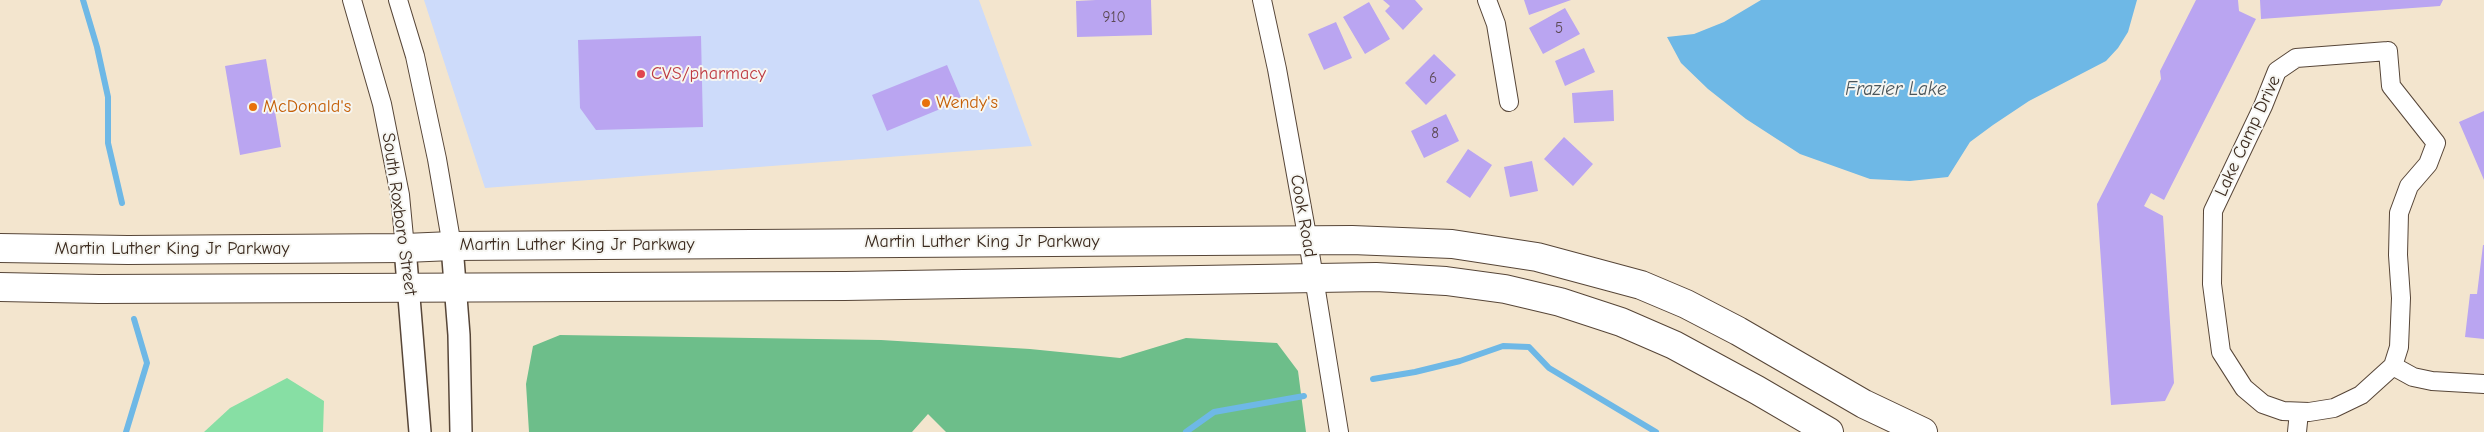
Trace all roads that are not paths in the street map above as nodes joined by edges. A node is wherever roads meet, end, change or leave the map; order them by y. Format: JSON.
{"nodes":[{"id":1,"x":352,"y":0,"type":"edge"},
{"id":2,"x":398,"y":0,"type":"edge"},
{"id":3,"x":1262,"y":0,"type":"edge"},
{"id":4,"x":1487,"y":0,"type":"edge"},
{"id":5,"x":1509,"y":102,"type":"dead end"},
{"id":6,"x":1308,"y":241,"type":"junction"},
{"id":7,"x":452,"y":246,"type":"junction"},
{"id":8,"x":0,"y":248,"type":"edge"},
{"id":9,"x":405,"y":248,"type":"junction"},
{"id":10,"x":1314,"y":279,"type":"junction"},
{"id":11,"x":0,"y":286,"type":"edge"},
{"id":12,"x":410,"y":287,"type":"junction"},
{"id":13,"x":456,"y":288,"type":"junction"},
{"id":14,"x":2393,"y":366,"type":"junction"},
{"id":15,"x":2484,"y":384,"type":"edge"},
{"id":16,"x":2299,"y":412,"type":"junction"},
{"id":17,"x":420,"y":432,"type":"edge"},
{"id":18,"x":461,"y":432,"type":"edge"},
{"id":19,"x":1339,"y":432,"type":"edge"},
{"id":20,"x":1829,"y":432,"type":"edge"},
{"id":21,"x":1923,"y":432,"type":"edge"},
{"id":22,"x":2298,"y":432,"type":"edge"}],
"edges":[{"from":1,"to":9,"type":"street","name":"South Roxboro Street"},
{"from":2,"to":7,"type":"street"},
{"from":3,"to":6,"type":"street","name":"Cook Road"},
{"from":4,"to":5,"type":"street"},
{"from":6,"to":7,"type":"main road","name":"Martin Luther King Jr Parkway"},
{"from":6,"to":10,"type":"street","name":"Cook Road"},
{"from":6,"to":21,"type":"main road","name":"Martin Luther King Jr Parkway"},
{"from":7,"to":9,"type":"main road","name":"Martin Luther King Jr Parkway"},
{"from":7,"to":13,"type":"street"},
{"from":8,"to":9,"type":"main road","name":"Martin Luther King Jr Parkway"},
{"from":9,"to":12,"type":"street","name":"South Roxboro Street"},
{"from":10,"to":13,"type":"main road"},
{"from":10,"to":19,"type":"street","name":"Cook Road"},
{"from":10,"to":20,"type":"main road"},
{"from":11,"to":12,"type":"main road"},
{"from":12,"to":13,"type":"main road"},
{"from":12,"to":17,"type":"street","name":"South Roxboro Street"},
{"from":13,"to":18,"type":"street"},
{"from":14,"to":15,"type":"street"},
{"from":14,"to":16,"type":"street","name":"Lake Camp Drive"},
{"from":14,"to":16,"type":"street","name":"Lake Camp Drive"},
{"from":16,"to":22,"type":"street"}]}
